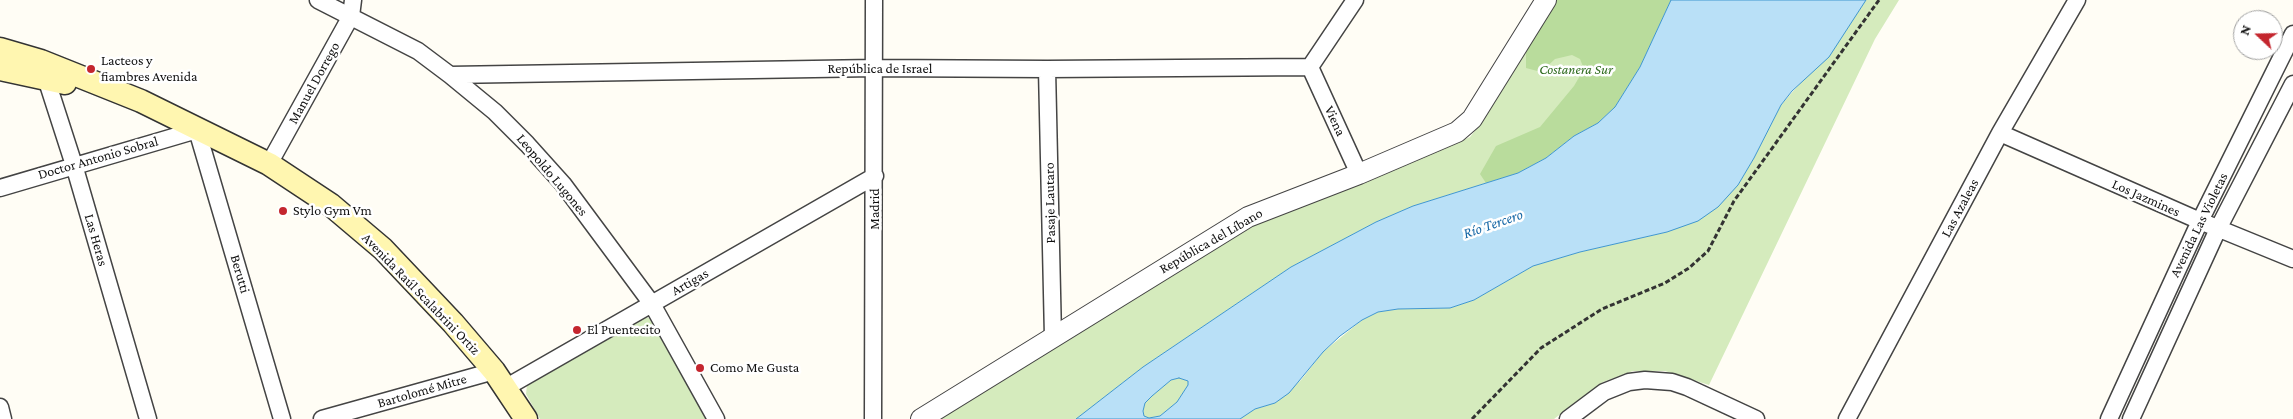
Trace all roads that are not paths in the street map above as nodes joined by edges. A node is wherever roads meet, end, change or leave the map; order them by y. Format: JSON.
{"nodes":[{"id":1,"x":318,"y":0,"type":"edge"},
{"id":2,"x":353,"y":0,"type":"edge"},
{"id":3,"x":874,"y":0,"type":"edge"},
{"id":4,"x":1355,"y":0,"type":"edge"},
{"id":5,"x":1546,"y":0,"type":"edge"},
{"id":6,"x":2077,"y":0,"type":"edge"},
{"id":7,"x":351,"y":16,"type":"junction"},
{"id":8,"x":2293,"y":34,"type":"edge"},
{"id":9,"x":0,"y":49,"type":"edge"},
{"id":10,"x":874,"y":68,"type":"junction"},
{"id":11,"x":1310,"y":68,"type":"junction"},
{"id":12,"x":0,"y":69,"type":"edge"},
{"id":13,"x":44,"y":69,"type":"junction"},
{"id":14,"x":1047,"y":69,"type":"junction"},
{"id":15,"x":450,"y":75,"type":"junction"},
{"id":16,"x":2293,"y":84,"type":"edge"},
{"id":17,"x":197,"y":130,"type":"junction"},
{"id":18,"x":2000,"y":133,"type":"junction"},
{"id":19,"x":269,"y":164,"type":"junction"},
{"id":20,"x":74,"y":165,"type":"junction"},
{"id":21,"x":1359,"y":174,"type":"junction"},
{"id":22,"x":875,"y":176,"type":"junction"},
{"id":23,"x":0,"y":188,"type":"edge"},
{"id":24,"x":2200,"y":221,"type":"junction"},
{"id":25,"x":2218,"y":229,"type":"junction"},
{"id":26,"x":2293,"y":259,"type":"edge"},
{"id":27,"x":652,"y":304,"type":"junction"},
{"id":28,"x":1053,"y":337,"type":"junction"},
{"id":29,"x":499,"y":379,"type":"junction"},
{"id":30,"x":0,"y":407,"type":"edge"},
{"id":31,"x":3,"y":419,"type":"edge"},
{"id":32,"x":148,"y":419,"type":"edge"},
{"id":33,"x":282,"y":419,"type":"edge"},
{"id":34,"x":322,"y":419,"type":"edge"},
{"id":35,"x":526,"y":419,"type":"edge"},
{"id":36,"x":716,"y":419,"type":"edge"},
{"id":37,"x":873,"y":419,"type":"edge"},
{"id":38,"x":922,"y":419,"type":"edge"},
{"id":39,"x":1568,"y":419,"type":"edge"},
{"id":40,"x":1756,"y":419,"type":"edge"},
{"id":41,"x":1848,"y":419,"type":"edge"},
{"id":42,"x":2109,"y":419,"type":"edge"},
{"id":43,"x":2131,"y":419,"type":"edge"}],
"edges":[{"from":1,"to":7,"type":"street","name":"Leopoldo Lugones"},
{"from":2,"to":7,"type":"street","name":"Manuel Dorrego"},
{"from":3,"to":10,"type":"street","name":"Madrid"},
{"from":4,"to":11,"type":"street"},
{"from":5,"to":21,"type":"street","name":"República del Líbano"},
{"from":6,"to":18,"type":"street","name":"Las Azaleas"},
{"from":7,"to":15,"type":"street","name":"Leopoldo Lugones"},
{"from":7,"to":19,"type":"street","name":"Manuel Dorrego"},
{"from":8,"to":24,"type":"street","name":"Avenida Las Violetas"},
{"from":9,"to":13,"type":"main road","name":"Avenida Raúl Scalabrini Ortiz"},
{"from":10,"to":14,"type":"street","name":"República de Israel"},
{"from":10,"to":15,"type":"street","name":"República de Israel"},
{"from":10,"to":22,"type":"street","name":"Madrid"},
{"from":11,"to":14,"type":"street","name":"República de Israel"},
{"from":11,"to":21,"type":"street","name":"Viena"},
{"from":12,"to":13,"type":"main road","name":"Avenida Raúl Scalabrini Ortiz"},
{"from":13,"to":17,"type":"main road","name":"Avenida Raúl Scalabrini Ortiz"},
{"from":13,"to":20,"type":"street","name":"Las Heras"},
{"from":14,"to":28,"type":"street","name":"Pasaje Lautaro"},
{"from":15,"to":27,"type":"street","name":"Leopoldo Lugones"},
{"from":16,"to":25,"type":"street","name":"Avenida Las Violetas"},
{"from":17,"to":19,"type":"main road","name":"Avenida Raúl Scalabrini Ortiz"},
{"from":17,"to":20,"type":"street","name":"Doctor Antonio Sobral"},
{"from":17,"to":33,"type":"street","name":"Berutti"},
{"from":18,"to":24,"type":"street","name":"Los Jazmines"},
{"from":18,"to":41,"type":"street","name":"Las Azaleas"},
{"from":19,"to":29,"type":"main road","name":"Avenida Raúl Scalabrini Ortiz"},
{"from":20,"to":23,"type":"street","name":"Doctor Antonio Sobral"},
{"from":20,"to":32,"type":"street","name":"Las Heras"},
{"from":21,"to":28,"type":"street","name":"República del Líbano"},
{"from":22,"to":27,"type":"street","name":"Artigas"},
{"from":22,"to":37,"type":"street","name":"Madrid"},
{"from":24,"to":25,"type":"street","name":"Los Jazmines"},
{"from":24,"to":42,"type":"street","name":"Avenida Las Violetas"},
{"from":25,"to":26,"type":"street","name":"Los Jazmines"},
{"from":25,"to":43,"type":"street","name":"Avenida Las Violetas"},
{"from":27,"to":29,"type":"street","name":"Artigas"},
{"from":27,"to":36,"type":"street","name":"Leopoldo Lugones"},
{"from":28,"to":38,"type":"street","name":"República del Líbano"},
{"from":29,"to":34,"type":"street","name":"Bartolomé Mitre"},
{"from":29,"to":35,"type":"main road","name":"Avenida Raúl Scalabrini Ortiz"},
{"from":30,"to":31,"type":"street"},
{"from":39,"to":40,"type":"street"}]}
